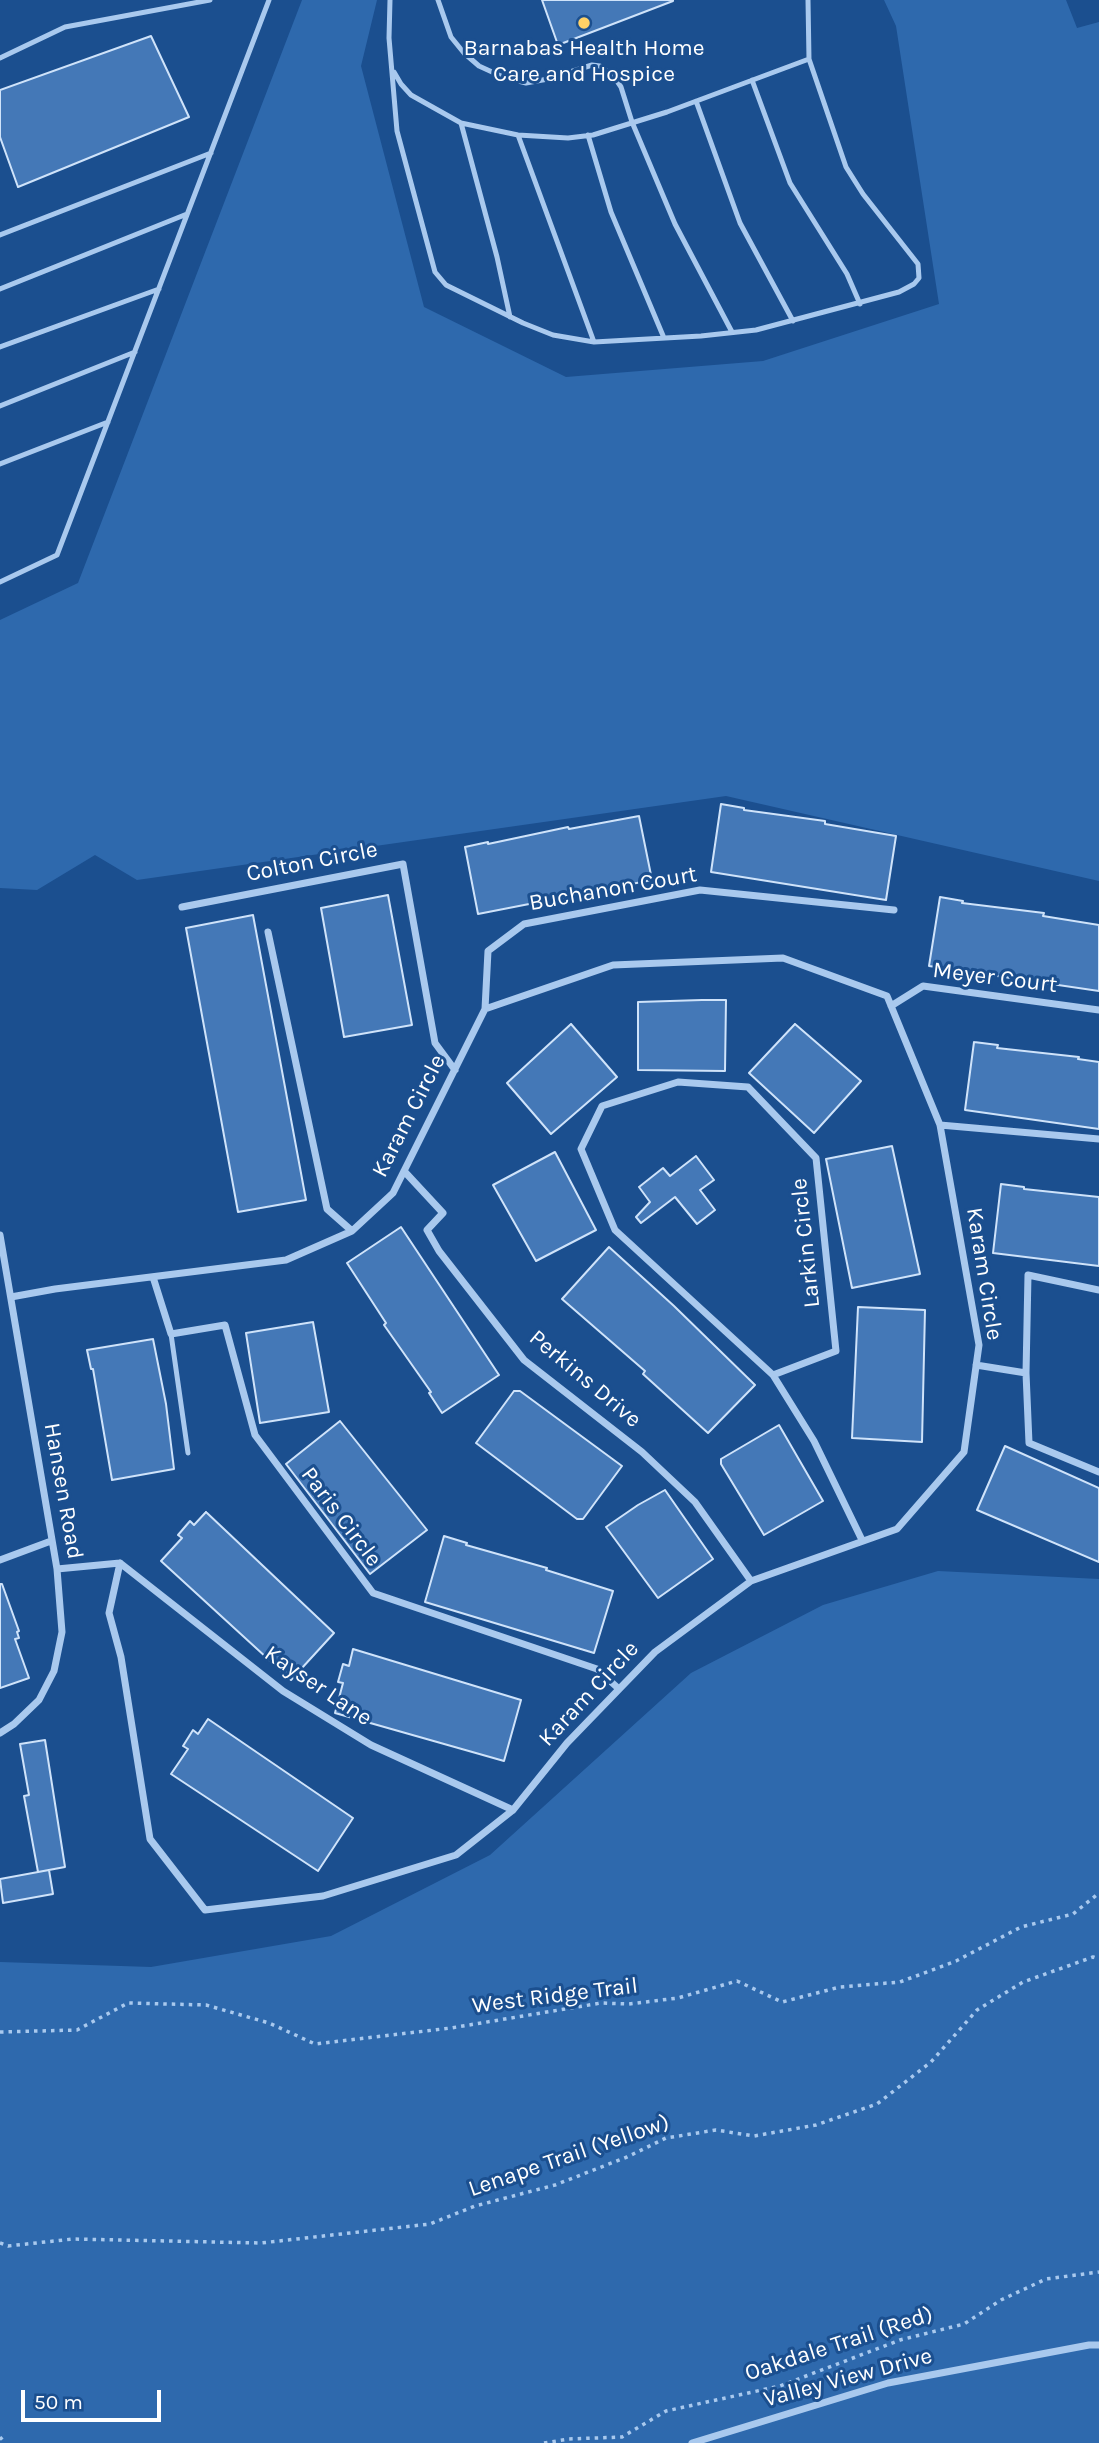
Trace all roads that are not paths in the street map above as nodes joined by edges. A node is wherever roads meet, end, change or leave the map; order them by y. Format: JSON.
{"nodes":[{"id":1,"x":210,"y":0,"type":"edge"},
{"id":2,"x":269,"y":0,"type":"edge"},
{"id":3,"x":390,"y":0,"type":"edge"},
{"id":4,"x":438,"y":0,"type":"edge"},
{"id":5,"x":808,"y":0,"type":"edge"},
{"id":6,"x":0,"y":58,"type":"edge"},
{"id":7,"x":809,"y":59,"type":"junction"},
{"id":8,"x":391,"y":60,"type":"junction"},
{"id":9,"x":752,"y":80,"type":"junction"},
{"id":10,"x":696,"y":101,"type":"junction"},
{"id":11,"x":632,"y":122,"type":"junction"},
{"id":12,"x":461,"y":123,"type":"junction"},
{"id":13,"x":518,"y":135,"type":"junction"},
{"id":14,"x":588,"y":135,"type":"junction"},
{"id":15,"x":211,"y":153,"type":"junction"},
{"id":16,"x":187,"y":214,"type":"junction"},
{"id":17,"x":0,"y":235,"type":"edge"},
{"id":18,"x":0,"y":289,"type":"edge"},
{"id":19,"x":159,"y":289,"type":"junction"},
{"id":20,"x":860,"y":304,"type":"junction"},
{"id":21,"x":510,"y":317,"type":"junction"},
{"id":22,"x":793,"y":321,"type":"junction"},
{"id":23,"x":732,"y":332,"type":"junction"},
{"id":24,"x":664,"y":338,"type":"junction"},
{"id":25,"x":594,"y":342,"type":"junction"},
{"id":26,"x":0,"y":347,"type":"edge"},
{"id":27,"x":135,"y":352,"type":"junction"},
{"id":28,"x":0,"y":406,"type":"edge"},
{"id":29,"x":108,"y":422,"type":"junction"},
{"id":30,"x":0,"y":464,"type":"edge"},
{"id":31,"x":0,"y":582,"type":"edge"},
{"id":32,"x":182,"y":907,"type":"dead end"},
{"id":33,"x":894,"y":910,"type":"dead end"},
{"id":34,"x":268,"y":932,"type":"dead end"},
{"id":35,"x":891,"y":1006,"type":"junction"},
{"id":36,"x":485,"y":1009,"type":"junction"},
{"id":37,"x":1099,"y":1010,"type":"edge"},
{"id":38,"x":455,"y":1070,"type":"junction"},
{"id":39,"x":940,"y":1125,"type":"junction"},
{"id":40,"x":1099,"y":1139,"type":"edge"},
{"id":41,"x":404,"y":1171,"type":"junction"},
{"id":42,"x":352,"y":1231,"type":"junction"},
{"id":43,"x":0,"y":1235,"type":"edge"},
{"id":44,"x":153,"y":1277,"type":"junction"},
{"id":45,"x":1099,"y":1290,"type":"edge"},
{"id":46,"x":11,"y":1297,"type":"junction"},
{"id":47,"x":171,"y":1334,"type":"junction"},
{"id":48,"x":976,"y":1365,"type":"junction"},
{"id":49,"x":1026,"y":1373,"type":"junction"},
{"id":50,"x":773,"y":1375,"type":"junction"},
{"id":51,"x":188,"y":1453,"type":"dead end"},
{"id":52,"x":1099,"y":1472,"type":"edge"},
{"id":53,"x":862,"y":1540,"type":"junction"},
{"id":54,"x":51,"y":1541,"type":"junction"},
{"id":55,"x":0,"y":1560,"type":"edge"},
{"id":56,"x":120,"y":1563,"type":"junction"},
{"id":57,"x":57,"y":1569,"type":"junction"},
{"id":58,"x":751,"y":1581,"type":"junction"},
{"id":59,"x":619,"y":1689,"type":"junction"},
{"id":60,"x":0,"y":1733,"type":"edge"},
{"id":61,"x":513,"y":1810,"type":"junction"},
{"id":62,"x":1099,"y":2345,"type":"edge"},
{"id":63,"x":692,"y":2443,"type":"edge"}],
"edges":[{"from":1,"to":6,"type":"lane"},
{"from":2,"to":15,"type":"lane"},
{"from":3,"to":8,"type":"lane"},
{"from":4,"to":11,"type":"lane"},
{"from":5,"to":7,"type":"lane"},
{"from":7,"to":9,"type":"lane"},
{"from":7,"to":20,"type":"lane"},
{"from":8,"to":12,"type":"lane"},
{"from":8,"to":21,"type":"lane"},
{"from":9,"to":10,"type":"lane"},
{"from":9,"to":20,"type":"lane"},
{"from":10,"to":11,"type":"lane"},
{"from":10,"to":22,"type":"lane"},
{"from":11,"to":14,"type":"lane"},
{"from":11,"to":23,"type":"lane"},
{"from":12,"to":13,"type":"lane"},
{"from":12,"to":21,"type":"lane"},
{"from":13,"to":14,"type":"lane"},
{"from":13,"to":25,"type":"lane"},
{"from":14,"to":24,"type":"lane"},
{"from":15,"to":16,"type":"lane"},
{"from":15,"to":17,"type":"lane"},
{"from":16,"to":18,"type":"lane"},
{"from":16,"to":19,"type":"lane"},
{"from":19,"to":26,"type":"lane"},
{"from":19,"to":27,"type":"lane"},
{"from":20,"to":22,"type":"lane"},
{"from":21,"to":25,"type":"lane"},
{"from":22,"to":23,"type":"lane"},
{"from":23,"to":24,"type":"lane"},
{"from":24,"to":25,"type":"lane"},
{"from":27,"to":28,"type":"lane"},
{"from":27,"to":29,"type":"lane"},
{"from":29,"to":30,"type":"lane"},
{"from":29,"to":31,"type":"lane"},
{"from":32,"to":38,"type":"street","name":"Colton Circle"},
{"from":33,"to":36,"type":"street","name":"Buchanon Court"},
{"from":34,"to":42,"type":"street"},
{"from":35,"to":36,"type":"street"},
{"from":35,"to":37,"type":"street","name":"Meyer Court"},
{"from":35,"to":39,"type":"street","name":"Karam Circle"},
{"from":36,"to":38,"type":"street","name":"Karam Circle"},
{"from":38,"to":41,"type":"street","name":"Karam Circle"},
{"from":39,"to":40,"type":"street"},
{"from":39,"to":48,"type":"street","name":"Karam Circle"},
{"from":41,"to":42,"type":"street","name":"Karam Circle"},
{"from":41,"to":58,"type":"street","name":"Perkins Drive"},
{"from":42,"to":44,"type":"street","name":"Karam Circle"},
{"from":43,"to":46,"type":"street","name":"Hansen Road"},
{"from":44,"to":46,"type":"street","name":"Karam Circle"},
{"from":44,"to":47,"type":"street"},
{"from":45,"to":49,"type":"street"},
{"from":46,"to":54,"type":"street","name":"Hansen Road"},
{"from":47,"to":51,"type":"lane"},
{"from":47,"to":59,"type":"street","name":"Paris Circle"},
{"from":48,"to":49,"type":"street"},
{"from":48,"to":53,"type":"street","name":"Karam Circle"},
{"from":49,"to":52,"type":"street"},
{"from":50,"to":50,"type":"street","name":"Larkin Circle"},
{"from":50,"to":53,"type":"street","name":"Larkin Circle"},
{"from":53,"to":58,"type":"street","name":"Karam Circle"},
{"from":54,"to":55,"type":"street"},
{"from":54,"to":57,"type":"street","name":"Hansen Road"},
{"from":56,"to":57,"type":"street"},
{"from":56,"to":61,"type":"street","name":"Kayser Lane"},
{"from":56,"to":61,"type":"street","name":"Karam Circle"},
{"from":57,"to":60,"type":"street","name":"Hansen Road"},
{"from":58,"to":59,"type":"street","name":"Karam Circle"},
{"from":59,"to":61,"type":"street","name":"Karam Circle"},
{"from":62,"to":63,"type":"street","name":"Valley View Drive"}]}
